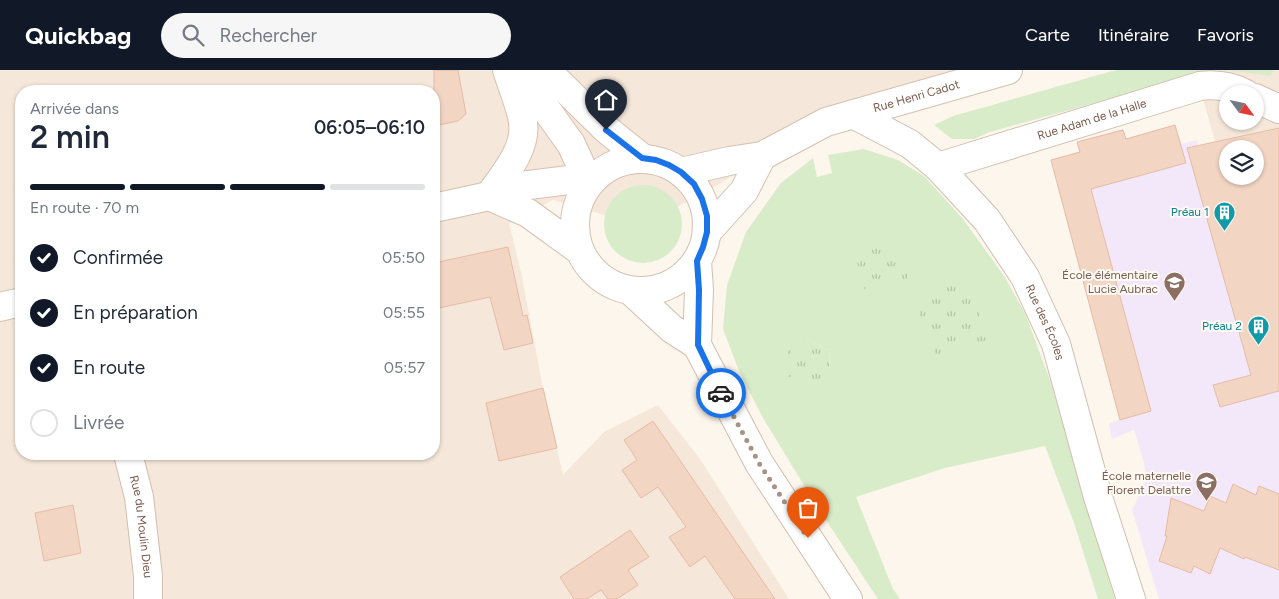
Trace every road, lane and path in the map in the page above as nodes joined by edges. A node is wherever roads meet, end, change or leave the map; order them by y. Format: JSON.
{"nodes":[{"id":1,"x":507,"y":70,"type":"edge"},
{"id":2,"x":513,"y":70,"type":"edge"},
{"id":3,"x":546,"y":70,"type":"edge"},
{"id":4,"x":1008,"y":70,"type":"edge"},
{"id":5,"x":1219,"y":86,"type":"edge"},
{"id":6,"x":1264,"y":102,"type":"edge"},
{"id":7,"x":1279,"y":109,"type":"edge"},
{"id":8,"x":853,"y":114,"type":"junction"},
{"id":9,"x":762,"y":156,"type":"junction"},
{"id":10,"x":642,"y":158,"type":"junction"},
{"id":11,"x":938,"y":167,"type":"junction"},
{"id":12,"x":681,"y":172,"type":"junction"},
{"id":13,"x":588,"y":184,"type":"junction"},
{"id":14,"x":489,"y":196,"type":"junction"},
{"id":15,"x":440,"y":207,"type":"edge"},
{"id":16,"x":707,"y":232,"type":"junction"},
{"id":17,"x":579,"y":250,"type":"junction"},
{"id":18,"x":697,"y":261,"type":"junction"},
{"id":19,"x":631,"y":291,"type":"junction"},
{"id":20,"x":15,"y":303,"type":"edge"},
{"id":21,"x":0,"y":307,"type":"edge"},
{"id":22,"x":698,"y":345,"type":"junction"},
{"id":23,"x":130,"y":460,"type":"edge"},
{"id":24,"x":148,"y":599,"type":"edge"},
{"id":25,"x":848,"y":599,"type":"edge"},
{"id":26,"x":1131,"y":599,"type":"edge"}],
"edges":[{"from":1,"to":14,"type":"street"},
{"from":2,"to":13,"type":"street"},
{"from":3,"to":10,"type":"street"},
{"from":4,"to":8,"type":"street","name":"Rue Henri Cadot"},
{"from":5,"to":11,"type":"street","name":"Rue Adam de la Halle"},
{"from":6,"to":7,"type":"street"},
{"from":8,"to":9,"type":"street","name":"Rue Henri Cadot"},
{"from":8,"to":11,"type":"street","name":"Rue des Écoles"},
{"from":9,"to":12,"type":"street","name":"Rue Henri Cadot"},
{"from":9,"to":16,"type":"street"},
{"from":10,"to":12,"type":"street"},
{"from":10,"to":13,"type":"street"},
{"from":11,"to":26,"type":"street","name":"Rue des Écoles"},
{"from":12,"to":16,"type":"street"},
{"from":13,"to":14,"type":"street"},
{"from":13,"to":17,"type":"street"},
{"from":14,"to":15,"type":"street"},
{"from":14,"to":17,"type":"street"},
{"from":16,"to":18,"type":"street"},
{"from":17,"to":19,"type":"street"},
{"from":18,"to":19,"type":"street"},
{"from":18,"to":22,"type":"street"},
{"from":19,"to":22,"type":"street"},
{"from":20,"to":21,"type":"street"},
{"from":22,"to":25,"type":"street"},
{"from":23,"to":24,"type":"street","name":"Rue du Moulin Dieu"}]}
